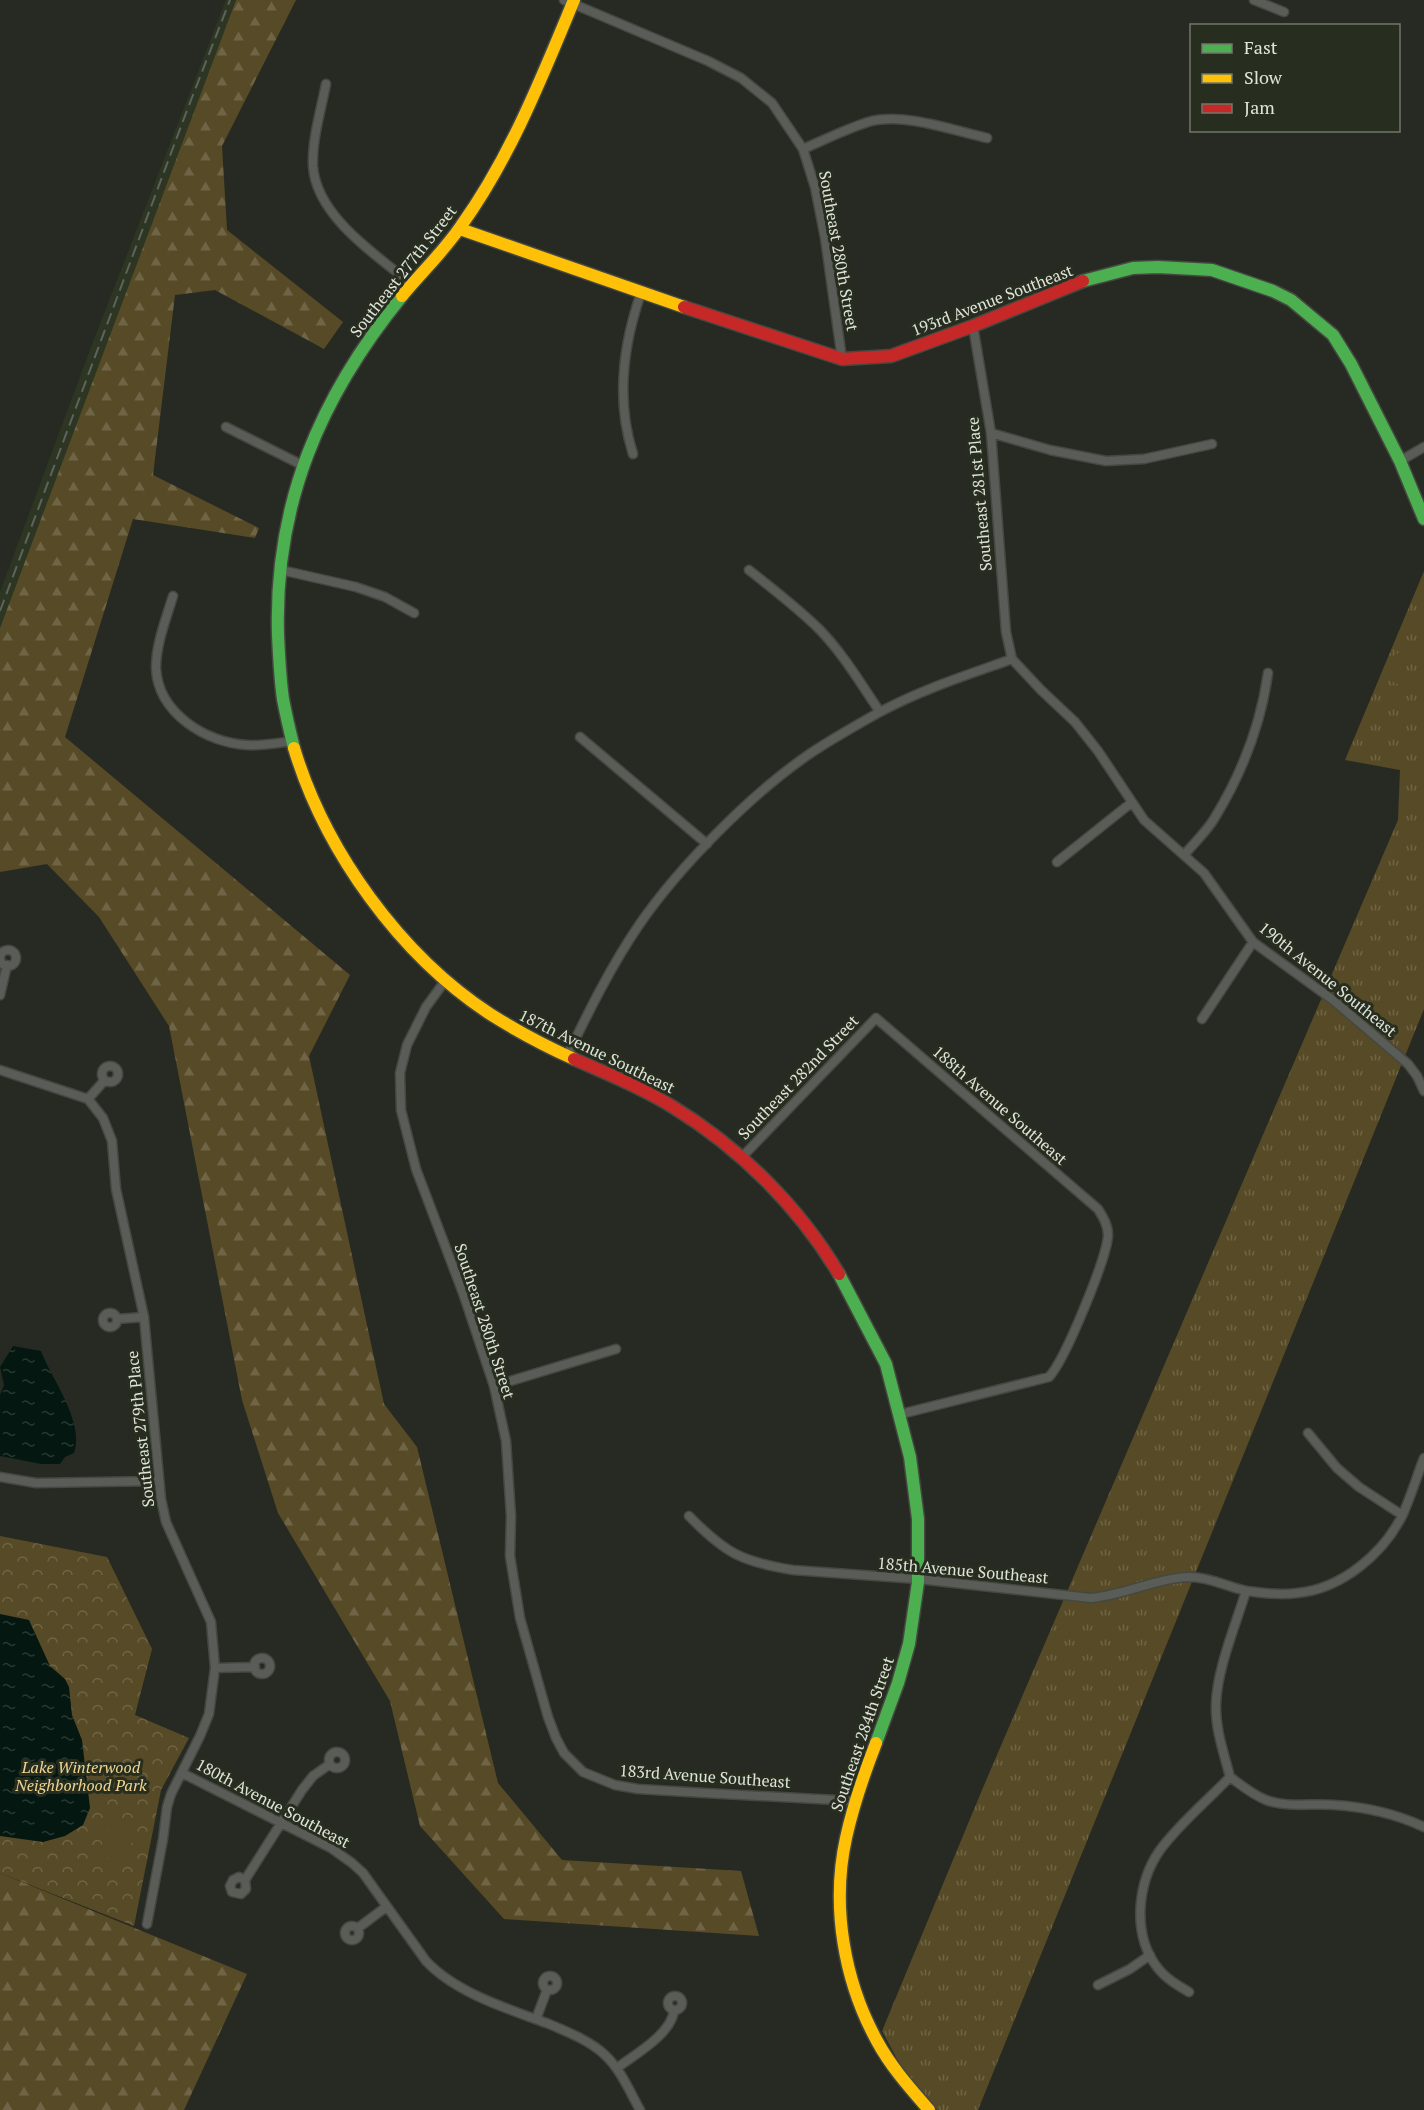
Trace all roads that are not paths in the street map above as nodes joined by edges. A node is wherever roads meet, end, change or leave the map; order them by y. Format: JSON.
{"nodes":[{"id":1,"x":1254,"y":0,"type":"edge"},
{"id":2,"x":570,"y":1,"type":"edge"},
{"id":3,"x":1284,"y":12,"type":"dead end"},
{"id":4,"x":326,"y":84,"type":"dead end"},
{"id":5,"x":987,"y":138,"type":"dead end"},
{"id":6,"x":803,"y":149,"type":"junction"},
{"id":7,"x":460,"y":229,"type":"junction"},
{"id":8,"x":412,"y":284,"type":"junction"},
{"id":9,"x":641,"y":293,"type":"junction"},
{"id":10,"x":973,"y":326,"type":"junction"},
{"id":11,"x":842,"y":359,"type":"junction"},
{"id":12,"x":226,"y":426,"type":"dead end"},
{"id":13,"x":991,"y":433,"type":"junction"},
{"id":14,"x":1212,"y":444,"type":"dead end"},
{"id":15,"x":1424,"y":447,"type":"edge"},
{"id":16,"x":633,"y":454,"type":"dead end"},
{"id":17,"x":1400,"y":461,"type":"junction"},
{"id":18,"x":302,"y":465,"type":"junction"},
{"id":19,"x":1424,"y":519,"type":"edge"},
{"id":20,"x":281,"y":570,"type":"junction"},
{"id":21,"x":749,"y":570,"type":"dead end"},
{"id":22,"x":173,"y":596,"type":"dead end"},
{"id":23,"x":414,"y":613,"type":"dead end"},
{"id":24,"x":1012,"y":659,"type":"junction"},
{"id":25,"x":1268,"y":673,"type":"dead end"},
{"id":26,"x":880,"y":712,"type":"junction"},
{"id":27,"x":580,"y":737,"type":"dead end"},
{"id":28,"x":293,"y":741,"type":"junction"},
{"id":29,"x":1131,"y":803,"type":"junction"},
{"id":30,"x":707,"y":844,"type":"junction"},
{"id":31,"x":1185,"y":855,"type":"junction"},
{"id":32,"x":1057,"y":862,"type":"dead end"},
{"id":33,"x":1253,"y":942,"type":"junction"},
{"id":34,"x":7,"y":965,"type":"dead end"},
{"id":35,"x":445,"y":981,"type":"junction"},
{"id":36,"x":0,"y":995,"type":"edge"},
{"id":37,"x":876,"y":1018,"type":"joint"},
{"id":38,"x":1202,"y":1019,"type":"dead end"},
{"id":39,"x":567,"y":1056,"type":"junction"},
{"id":40,"x":0,"y":1070,"type":"edge"},
{"id":41,"x":104,"y":1081,"type":"dead end"},
{"id":42,"x":1424,"y":1091,"type":"edge"},
{"id":43,"x":88,"y":1099,"type":"junction"},
{"id":44,"x":742,"y":1157,"type":"junction"},
{"id":45,"x":144,"y":1317,"type":"junction"},
{"id":46,"x":117,"y":1319,"type":"dead end"},
{"id":47,"x":616,"y":1349,"type":"dead end"},
{"id":48,"x":494,"y":1386,"type":"junction"},
{"id":49,"x":901,"y":1414,"type":"junction"},
{"id":50,"x":1308,"y":1433,"type":"dead end"},
{"id":51,"x":1424,"y":1458,"type":"edge"},
{"id":52,"x":0,"y":1477,"type":"edge"},
{"id":53,"x":158,"y":1481,"type":"junction"},
{"id":54,"x":1402,"y":1515,"type":"junction"},
{"id":55,"x":689,"y":1516,"type":"dead end"},
{"id":56,"x":918,"y":1579,"type":"junction"},
{"id":57,"x":1246,"y":1591,"type":"junction"},
{"id":58,"x":255,"y":1667,"type":"dead end"},
{"id":59,"x":215,"y":1668,"type":"junction"},
{"id":60,"x":564,"y":1752,"type":"joint"},
{"id":61,"x":330,"y":1764,"type":"dead end"},
{"id":62,"x":182,"y":1773,"type":"junction"},
{"id":63,"x":1230,"y":1777,"type":"junction"},
{"id":64,"x":855,"y":1801,"type":"junction"},
{"id":65,"x":281,"y":1824,"type":"junction"},
{"id":66,"x":1424,"y":1827,"type":"edge"},
{"id":67,"x":245,"y":1880,"type":"dead end"},
{"id":68,"x":386,"y":1907,"type":"junction"},
{"id":69,"x":147,"y":1924,"type":"dead end"},
{"id":70,"x":358,"y":1928,"type":"dead end"},
{"id":71,"x":1150,"y":1955,"type":"junction"},
{"id":72,"x":1098,"y":1984,"type":"dead end"},
{"id":73,"x":547,"y":1990,"type":"dead end"},
{"id":74,"x":1189,"y":1992,"type":"dead end"},
{"id":75,"x":674,"y":2010,"type":"dead end"},
{"id":76,"x":536,"y":2019,"type":"junction"},
{"id":77,"x":617,"y":2068,"type":"junction"},
{"id":78,"x":640,"y":2110,"type":"edge"},
{"id":79,"x":929,"y":2110,"type":"edge"}],
"edges":[{"from":1,"to":3,"type":"street"},
{"from":2,"to":6,"type":"street","name":"Southeast 280th Street"},
{"from":2,"to":7,"type":"street","name":"Southeast 277th Street"},
{"from":4,"to":8,"type":"street"},
{"from":5,"to":6,"type":"street"},
{"from":6,"to":11,"type":"street","name":"Southeast 280th Street"},
{"from":7,"to":8,"type":"street","name":"Southeast 277th Street"},
{"from":7,"to":9,"type":"street","name":"193rd Avenue Southeast"},
{"from":8,"to":18,"type":"street","name":"Southeast 277th Street"},
{"from":9,"to":11,"type":"street","name":"193rd Avenue Southeast"},
{"from":9,"to":16,"type":"street"},
{"from":10,"to":11,"type":"street","name":"193rd Avenue Southeast"},
{"from":10,"to":13,"type":"street","name":"Southeast 281st Place"},
{"from":10,"to":17,"type":"street","name":"193rd Avenue Southeast"},
{"from":12,"to":18,"type":"street"},
{"from":13,"to":14,"type":"street"},
{"from":13,"to":24,"type":"street","name":"Southeast 281st Place"},
{"from":15,"to":17,"type":"street"},
{"from":17,"to":19,"type":"street","name":"193rd Avenue Southeast"},
{"from":18,"to":20,"type":"street","name":"Southeast 277th Street"},
{"from":20,"to":23,"type":"street"},
{"from":20,"to":28,"type":"street","name":"187th Avenue Southeast"},
{"from":21,"to":26,"type":"street"},
{"from":22,"to":28,"type":"street"},
{"from":24,"to":26,"type":"street"},
{"from":24,"to":29,"type":"street","name":"190th Avenue Southeast"},
{"from":25,"to":31,"type":"street"},
{"from":26,"to":30,"type":"street"},
{"from":27,"to":30,"type":"street"},
{"from":28,"to":35,"type":"street","name":"187th Avenue Southeast"},
{"from":29,"to":31,"type":"street","name":"190th Avenue Southeast"},
{"from":29,"to":32,"type":"street"},
{"from":30,"to":39,"type":"street"},
{"from":31,"to":33,"type":"street","name":"190th Avenue Southeast"},
{"from":33,"to":38,"type":"street"},
{"from":33,"to":42,"type":"street","name":"190th Avenue Southeast"},
{"from":34,"to":36,"type":"street"},
{"from":35,"to":39,"type":"street","name":"187th Avenue Southeast"},
{"from":35,"to":48,"type":"street","name":"Southeast 280th Street"},
{"from":37,"to":44,"type":"street","name":"Southeast 282nd Street"},
{"from":37,"to":49,"type":"street","name":"188th Avenue Southeast"},
{"from":39,"to":44,"type":"street","name":"187th Avenue Southeast"},
{"from":40,"to":43,"type":"street"},
{"from":41,"to":43,"type":"street"},
{"from":43,"to":45,"type":"street","name":"Southeast 279th Place"},
{"from":44,"to":49,"type":"street","name":"187th Avenue Southeast"},
{"from":45,"to":46,"type":"street"},
{"from":45,"to":53,"type":"street","name":"Southeast 279th Place"},
{"from":47,"to":48,"type":"street"},
{"from":48,"to":60,"type":"street","name":"Southeast 280th Street"},
{"from":49,"to":56,"type":"street","name":"Southeast 284th Street"},
{"from":50,"to":54,"type":"street"},
{"from":51,"to":54,"type":"street","name":"185th Avenue Southeast"},
{"from":52,"to":53,"type":"street"},
{"from":53,"to":59,"type":"street","name":"Southeast 279th Place"},
{"from":54,"to":57,"type":"street","name":"185th Avenue Southeast"},
{"from":55,"to":56,"type":"street","name":"185th Avenue Southeast"},
{"from":56,"to":57,"type":"street","name":"185th Avenue Southeast"},
{"from":56,"to":64,"type":"street","name":"Southeast 284th Street"},
{"from":57,"to":63,"type":"street"},
{"from":58,"to":59,"type":"street"},
{"from":59,"to":62,"type":"street","name":"Southeast 279th Place"},
{"from":60,"to":64,"type":"street","name":"183rd Avenue Southeast"},
{"from":61,"to":65,"type":"street"},
{"from":62,"to":65,"type":"street","name":"180th Avenue Southeast"},
{"from":62,"to":69,"type":"street","name":"Southeast 279th Place"},
{"from":63,"to":66,"type":"street"},
{"from":63,"to":71,"type":"street"},
{"from":64,"to":79,"type":"street","name":"Southeast 284th Street"},
{"from":65,"to":67,"type":"street"},
{"from":65,"to":68,"type":"street","name":"180th Avenue Southeast"},
{"from":68,"to":70,"type":"street"},
{"from":68,"to":76,"type":"street","name":"180th Avenue Southeast"},
{"from":71,"to":72,"type":"street"},
{"from":71,"to":74,"type":"street"},
{"from":73,"to":76,"type":"street"},
{"from":75,"to":77,"type":"street"},
{"from":76,"to":77,"type":"street","name":"180th Avenue Southeast"},
{"from":77,"to":78,"type":"street","name":"180th Avenue Southeast"}]}
